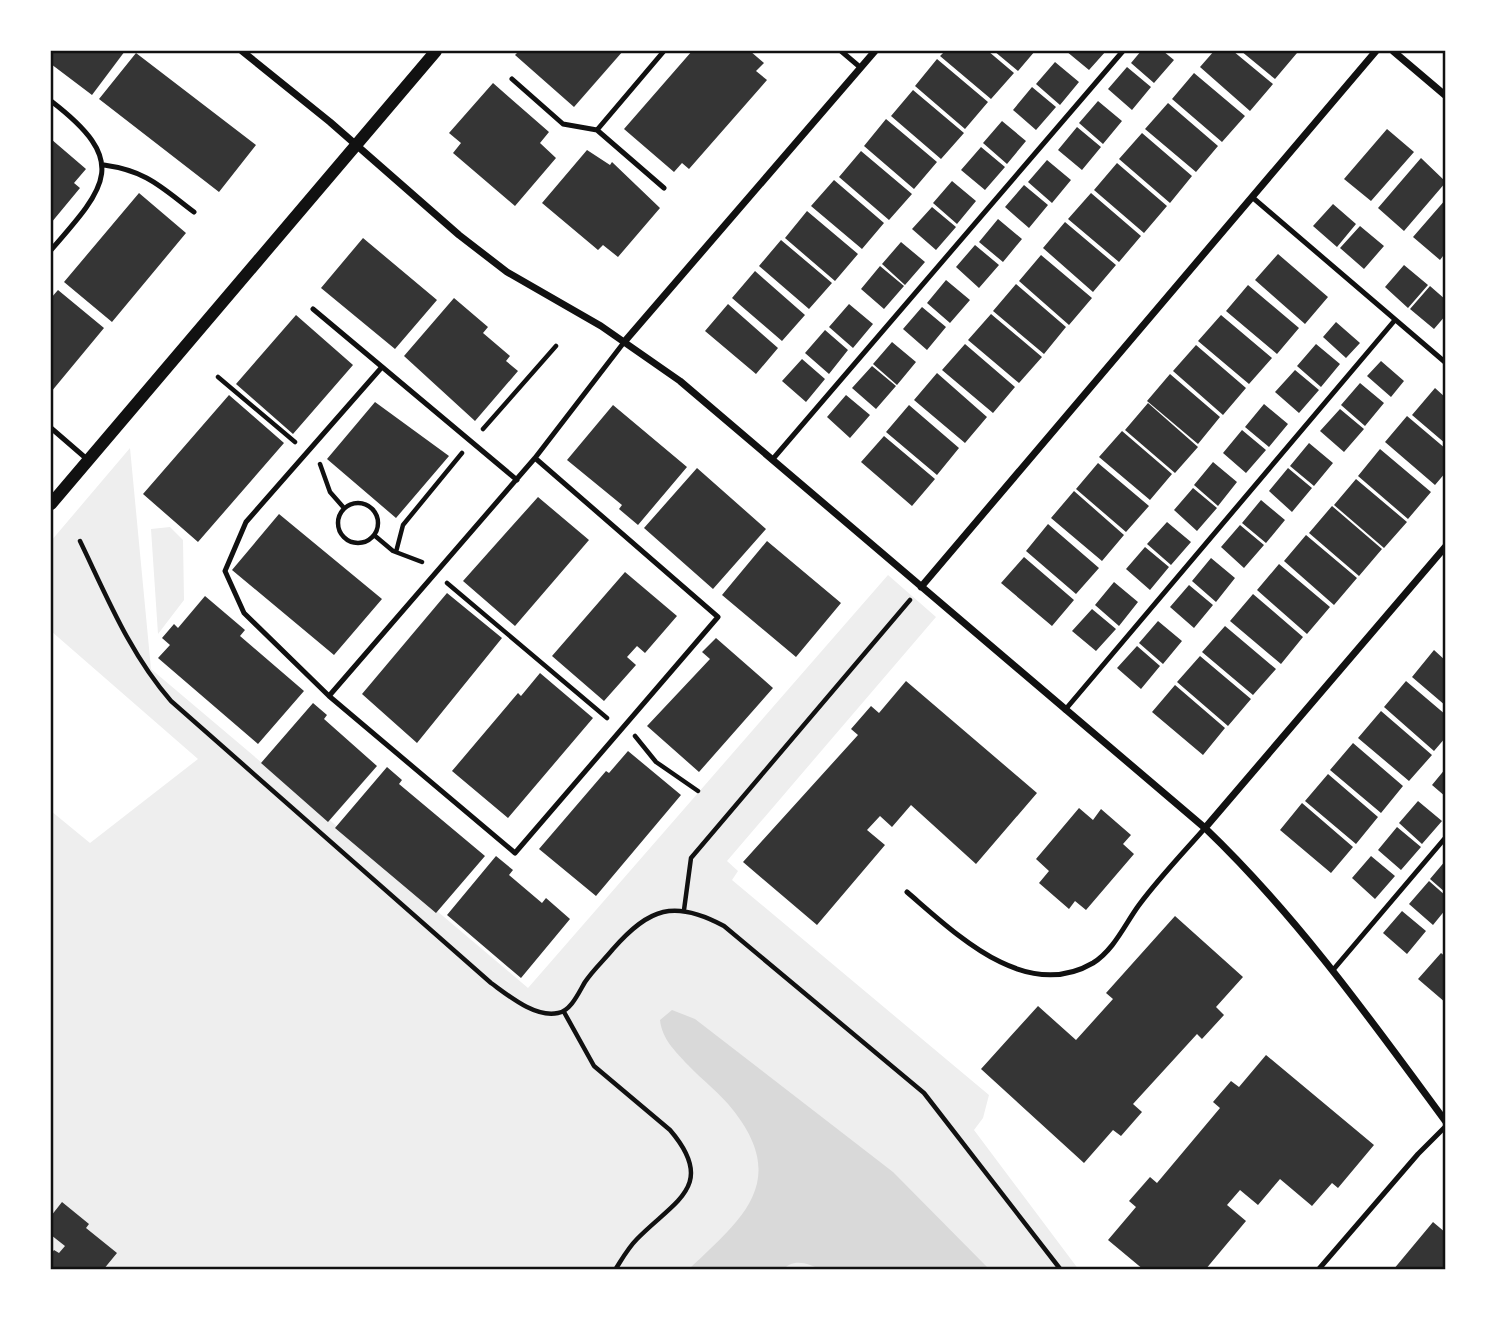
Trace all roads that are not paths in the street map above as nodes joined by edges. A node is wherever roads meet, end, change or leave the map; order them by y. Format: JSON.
{"nodes":[{"id":1,"x":242,"y":51,"type":"edge"},
{"id":2,"x":436,"y":51,"type":"edge"},
{"id":3,"x":664,"y":51,"type":"edge"},
{"id":4,"x":841,"y":51,"type":"edge"},
{"id":5,"x":875,"y":51,"type":"edge"},
{"id":6,"x":1123,"y":51,"type":"edge"},
{"id":7,"x":1377,"y":51,"type":"edge"},
{"id":8,"x":1393,"y":51,"type":"edge"},
{"id":9,"x":861,"y":68,"type":"junction"},
{"id":10,"x":512,"y":79,"type":"dead end"},
{"id":11,"x":1446,"y":96,"type":"edge"},
{"id":12,"x":51,"y":101,"type":"edge"},
{"id":13,"x":597,"y":130,"type":"junction"},
{"id":14,"x":356,"y":145,"type":"junction"},
{"id":15,"x":104,"y":165,"type":"junction"},
{"id":16,"x":664,"y":188,"type":"dead end"},
{"id":17,"x":1251,"y":196,"type":"junction"},
{"id":18,"x":194,"y":212,"type":"dead end"},
{"id":19,"x":51,"y":250,"type":"edge"},
{"id":20,"x":313,"y":309,"type":"dead end"},
{"id":21,"x":1395,"y":320,"type":"junction"},
{"id":22,"x":625,"y":341,"type":"junction"},
{"id":23,"x":1446,"y":363,"type":"edge"},
{"id":24,"x":382,"y":367,"type":"junction"},
{"id":25,"x":51,"y":428,"type":"edge"},
{"id":26,"x":535,"y":458,"type":"junction"},
{"id":27,"x":88,"y":460,"type":"junction"},
{"id":28,"x":772,"y":460,"type":"junction"},
{"id":29,"x":517,"y":480,"type":"junction"},
{"id":30,"x":51,"y":504,"type":"edge"},
{"id":31,"x":1446,"y":546,"type":"edge"},
{"id":32,"x":921,"y":587,"type":"junction"},
{"id":33,"x":329,"y":696,"type":"junction"},
{"id":34,"x":1065,"y":710,"type":"junction"},
{"id":35,"x":1205,"y":828,"type":"junction"},
{"id":36,"x":1446,"y":837,"type":"edge"},
{"id":37,"x":907,"y":892,"type":"dead end"},
{"id":38,"x":1332,"y":970,"type":"junction"},
{"id":39,"x":1446,"y":1124,"type":"edge"},
{"id":40,"x":1321,"y":1269,"type":"edge"}],
"edges":[{"from":1,"to":14,"type":"street"},
{"from":2,"to":14,"type":"street"},
{"from":3,"to":13,"type":"lane"},
{"from":4,"to":9,"type":"lane"},
{"from":5,"to":9,"type":"street"},
{"from":6,"to":28,"type":"lane"},
{"from":7,"to":17,"type":"street"},
{"from":8,"to":11,"type":"street"},
{"from":9,"to":22,"type":"street"},
{"from":10,"to":13,"type":"lane"},
{"from":12,"to":15,"type":"lane"},
{"from":13,"to":16,"type":"lane"},
{"from":14,"to":22,"type":"street"},
{"from":14,"to":27,"type":"street"},
{"from":15,"to":18,"type":"lane"},
{"from":15,"to":19,"type":"lane"},
{"from":17,"to":21,"type":"lane"},
{"from":17,"to":32,"type":"street"},
{"from":20,"to":24,"type":"lane"},
{"from":21,"to":23,"type":"lane"},
{"from":21,"to":34,"type":"lane"},
{"from":22,"to":26,"type":"lane"},
{"from":22,"to":28,"type":"street"},
{"from":24,"to":29,"type":"lane"},
{"from":24,"to":33,"type":"lane"},
{"from":25,"to":27,"type":"lane"},
{"from":26,"to":29,"type":"lane"},
{"from":26,"to":33,"type":"lane"},
{"from":27,"to":30,"type":"street"},
{"from":28,"to":32,"type":"street"},
{"from":29,"to":33,"type":"lane"},
{"from":31,"to":35,"type":"street"},
{"from":32,"to":34,"type":"street"},
{"from":34,"to":35,"type":"street"},
{"from":35,"to":37,"type":"lane"},
{"from":35,"to":38,"type":"street"},
{"from":36,"to":38,"type":"lane"},
{"from":38,"to":39,"type":"street"},
{"from":39,"to":40,"type":"lane"}]}
